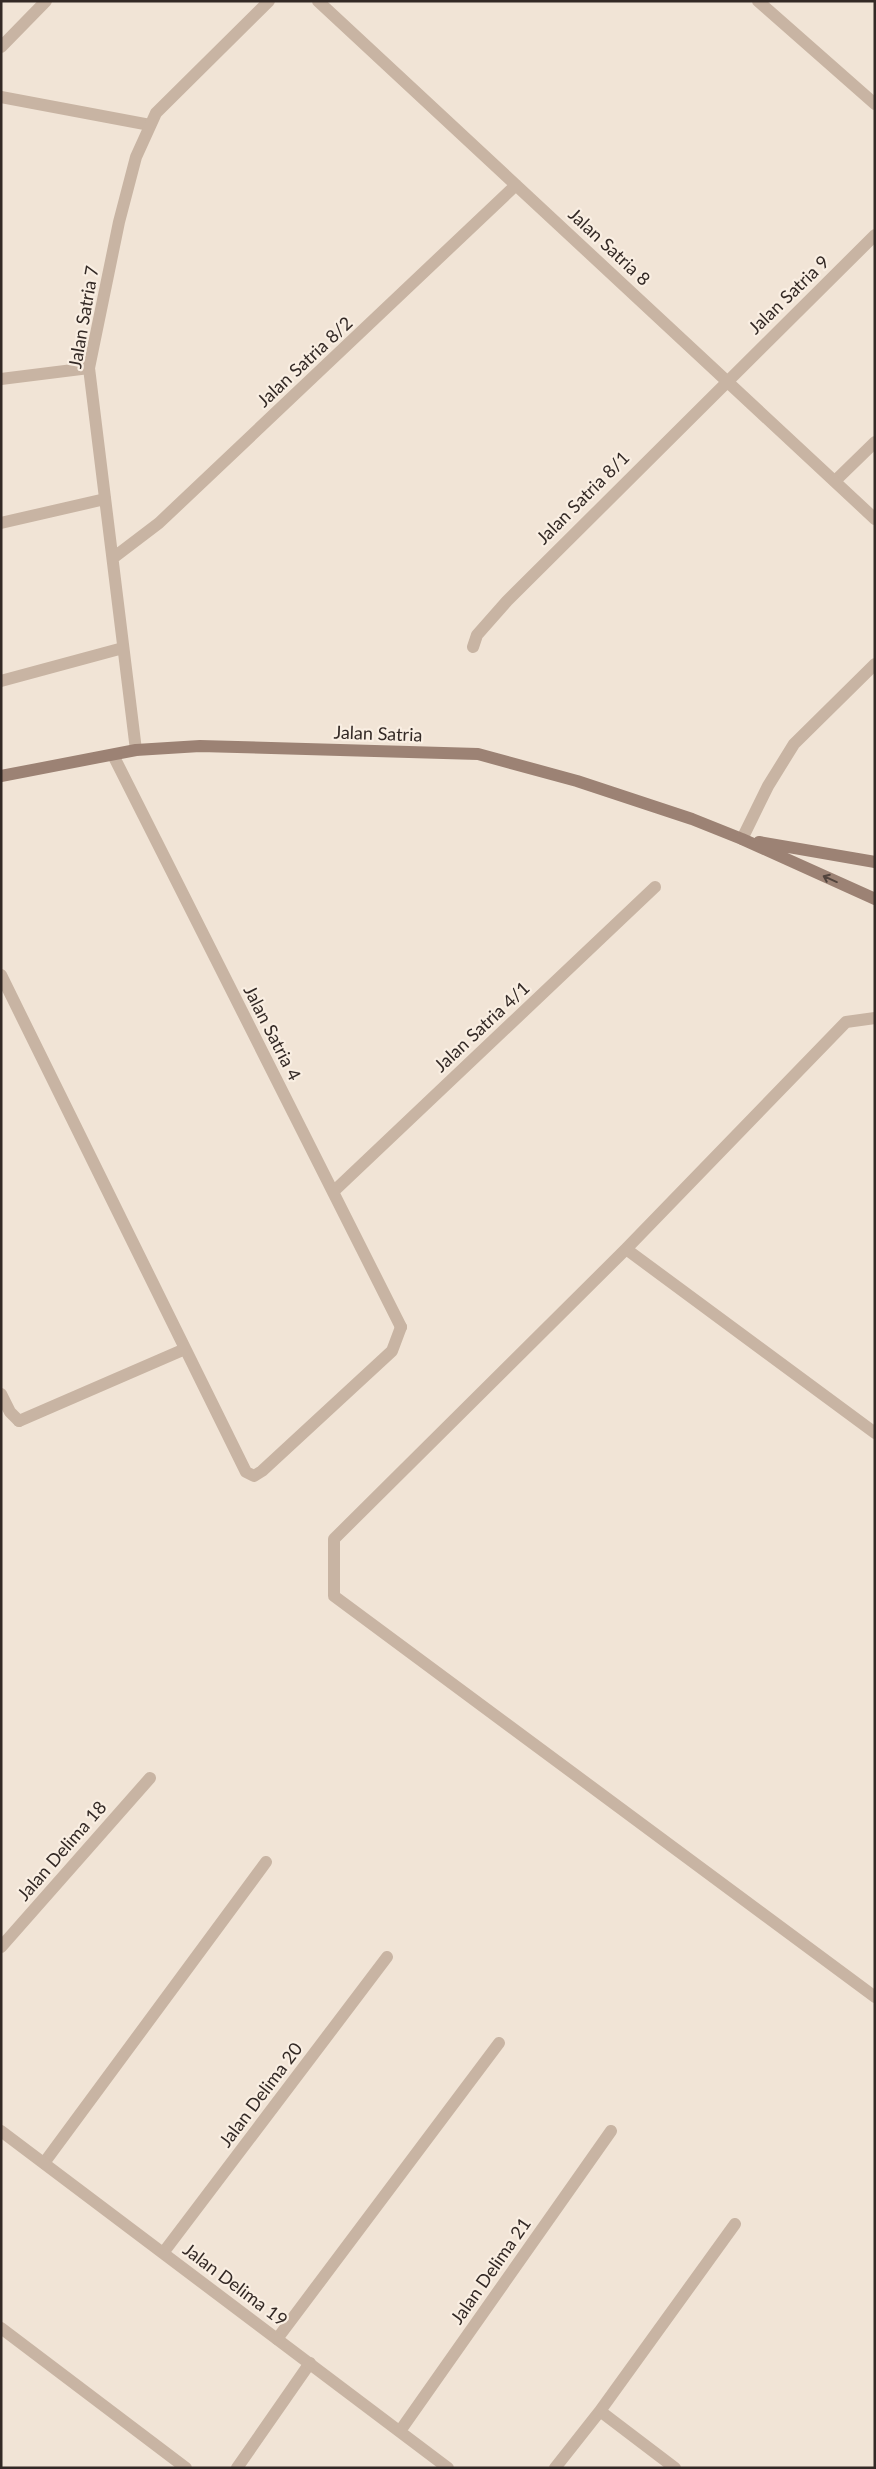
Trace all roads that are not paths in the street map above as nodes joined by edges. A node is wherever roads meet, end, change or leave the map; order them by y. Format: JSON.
{"nodes":[{"id":1,"x":46,"y":1,"type":"edge"},
{"id":2,"x":269,"y":1,"type":"edge"},
{"id":3,"x":318,"y":1,"type":"edge"},
{"id":4,"x":758,"y":1,"type":"edge"},
{"id":5,"x":1,"y":47,"type":"edge"},
{"id":6,"x":1,"y":97,"type":"edge"},
{"id":7,"x":875,"y":104,"type":"edge"},
{"id":8,"x":150,"y":125,"type":"junction"},
{"id":9,"x":516,"y":185,"type":"junction"},
{"id":10,"x":875,"y":235,"type":"edge"},
{"id":11,"x":89,"y":368,"type":"junction"},
{"id":12,"x":1,"y":379,"type":"edge"},
{"id":13,"x":727,"y":380,"type":"junction"},
{"id":14,"x":875,"y":442,"type":"edge"},
{"id":15,"x":835,"y":481,"type":"junction"},
{"id":16,"x":105,"y":499,"type":"junction"},
{"id":17,"x":875,"y":519,"type":"edge"},
{"id":18,"x":1,"y":523,"type":"edge"},
{"id":19,"x":112,"y":558,"type":"junction"},
{"id":20,"x":473,"y":647,"type":"dead end"},
{"id":21,"x":123,"y":648,"type":"junction"},
{"id":22,"x":875,"y":664,"type":"edge"},
{"id":23,"x":1,"y":681,"type":"edge"},
{"id":24,"x":136,"y":750,"type":"junction"},
{"id":25,"x":113,"y":755,"type":"junction"},
{"id":26,"x":1,"y":776,"type":"edge"},
{"id":27,"x":742,"y":839,"type":"junction"},
{"id":28,"x":875,"y":862,"type":"edge"},
{"id":29,"x":656,"y":887,"type":"dead end"},
{"id":30,"x":875,"y":899,"type":"edge"},
{"id":31,"x":1,"y":976,"type":"edge"},
{"id":32,"x":875,"y":1018,"type":"edge"},
{"id":33,"x":333,"y":1192,"type":"junction"},
{"id":34,"x":626,"y":1249,"type":"junction"},
{"id":35,"x":185,"y":1349,"type":"junction"},
{"id":36,"x":1,"y":1394,"type":"edge"},
{"id":37,"x":875,"y":1433,"type":"edge"},
{"id":38,"x":150,"y":1778,"type":"dead end"},
{"id":39,"x":266,"y":1862,"type":"dead end"},
{"id":40,"x":1,"y":1947,"type":"edge"},
{"id":41,"x":388,"y":1957,"type":"dead end"},
{"id":42,"x":875,"y":1997,"type":"edge"},
{"id":43,"x":499,"y":2043,"type":"dead end"},
{"id":44,"x":1,"y":2131,"type":"edge"},
{"id":45,"x":611,"y":2131,"type":"dead end"},
{"id":46,"x":44,"y":2163,"type":"junction"},
{"id":47,"x":735,"y":2224,"type":"dead end"},
{"id":48,"x":163,"y":2253,"type":"junction"},
{"id":49,"x":1,"y":2328,"type":"edge"},
{"id":50,"x":277,"y":2339,"type":"junction"},
{"id":51,"x":310,"y":2363,"type":"junction"},
{"id":52,"x":600,"y":2411,"type":"junction"},
{"id":53,"x":400,"y":2432,"type":"junction"},
{"id":54,"x":186,"y":2468,"type":"edge"},
{"id":55,"x":236,"y":2468,"type":"edge"},
{"id":56,"x":448,"y":2468,"type":"edge"},
{"id":57,"x":555,"y":2468,"type":"edge"},
{"id":58,"x":675,"y":2468,"type":"edge"}],
"edges":[{"from":1,"to":5,"type":"street"},
{"from":2,"to":8,"type":"street","name":"Jalan Satria 7"},
{"from":3,"to":9,"type":"street","name":"Jalan Satria 8"},
{"from":4,"to":7,"type":"street"},
{"from":6,"to":8,"type":"street"},
{"from":8,"to":11,"type":"street","name":"Jalan Satria 7"},
{"from":9,"to":13,"type":"street","name":"Jalan Satria 8"},
{"from":9,"to":19,"type":"street","name":"Jalan Satria 8/2"},
{"from":10,"to":13,"type":"street","name":"Jalan Satria 9"},
{"from":11,"to":12,"type":"street"},
{"from":11,"to":16,"type":"street","name":"Jalan Satria 7"},
{"from":13,"to":15,"type":"street","name":"Jalan Satria 8"},
{"from":13,"to":20,"type":"street","name":"Jalan Satria 8/1"},
{"from":14,"to":15,"type":"street"},
{"from":15,"to":17,"type":"street","name":"Jalan Satria 8"},
{"from":16,"to":18,"type":"street"},
{"from":16,"to":19,"type":"street","name":"Jalan Satria 7"},
{"from":19,"to":21,"type":"street","name":"Jalan Satria 7"},
{"from":21,"to":23,"type":"street"},
{"from":21,"to":24,"type":"street","name":"Jalan Satria 7"},
{"from":22,"to":27,"type":"street"},
{"from":24,"to":25,"type":"street","name":"Jalan Satria"},
{"from":24,"to":27,"type":"street","name":"Jalan Satria"},
{"from":25,"to":26,"type":"street","name":"Jalan Satria"},
{"from":25,"to":33,"type":"street","name":"Jalan Satria 4"},
{"from":27,"to":28,"type":"street"},
{"from":30,"to":27,"type":"street","one_way":true},
{"from":29,"to":33,"type":"street","name":"Jalan Satria 4/1"},
{"from":31,"to":35,"type":"street"},
{"from":32,"to":34,"type":"street"},
{"from":33,"to":35,"type":"street","name":"Jalan Satria 4"},
{"from":34,"to":37,"type":"street"},
{"from":34,"to":42,"type":"street"},
{"from":35,"to":36,"type":"street"},
{"from":38,"to":40,"type":"street","name":"Jalan Delima 18"},
{"from":39,"to":46,"type":"street"},
{"from":41,"to":48,"type":"street","name":"Jalan Delima 20"},
{"from":43,"to":50,"type":"street"},
{"from":44,"to":46,"type":"street","name":"Jalan Delima 19"},
{"from":45,"to":53,"type":"street","name":"Jalan Delima 21"},
{"from":46,"to":48,"type":"street","name":"Jalan Delima 19"},
{"from":47,"to":52,"type":"street"},
{"from":48,"to":50,"type":"street","name":"Jalan Delima 19"},
{"from":49,"to":54,"type":"street"},
{"from":50,"to":51,"type":"street","name":"Jalan Delima 19"},
{"from":51,"to":53,"type":"street","name":"Jalan Delima 19"},
{"from":51,"to":55,"type":"street"},
{"from":52,"to":57,"type":"street"},
{"from":52,"to":58,"type":"street"},
{"from":53,"to":56,"type":"street","name":"Jalan Delima 19"}]}
